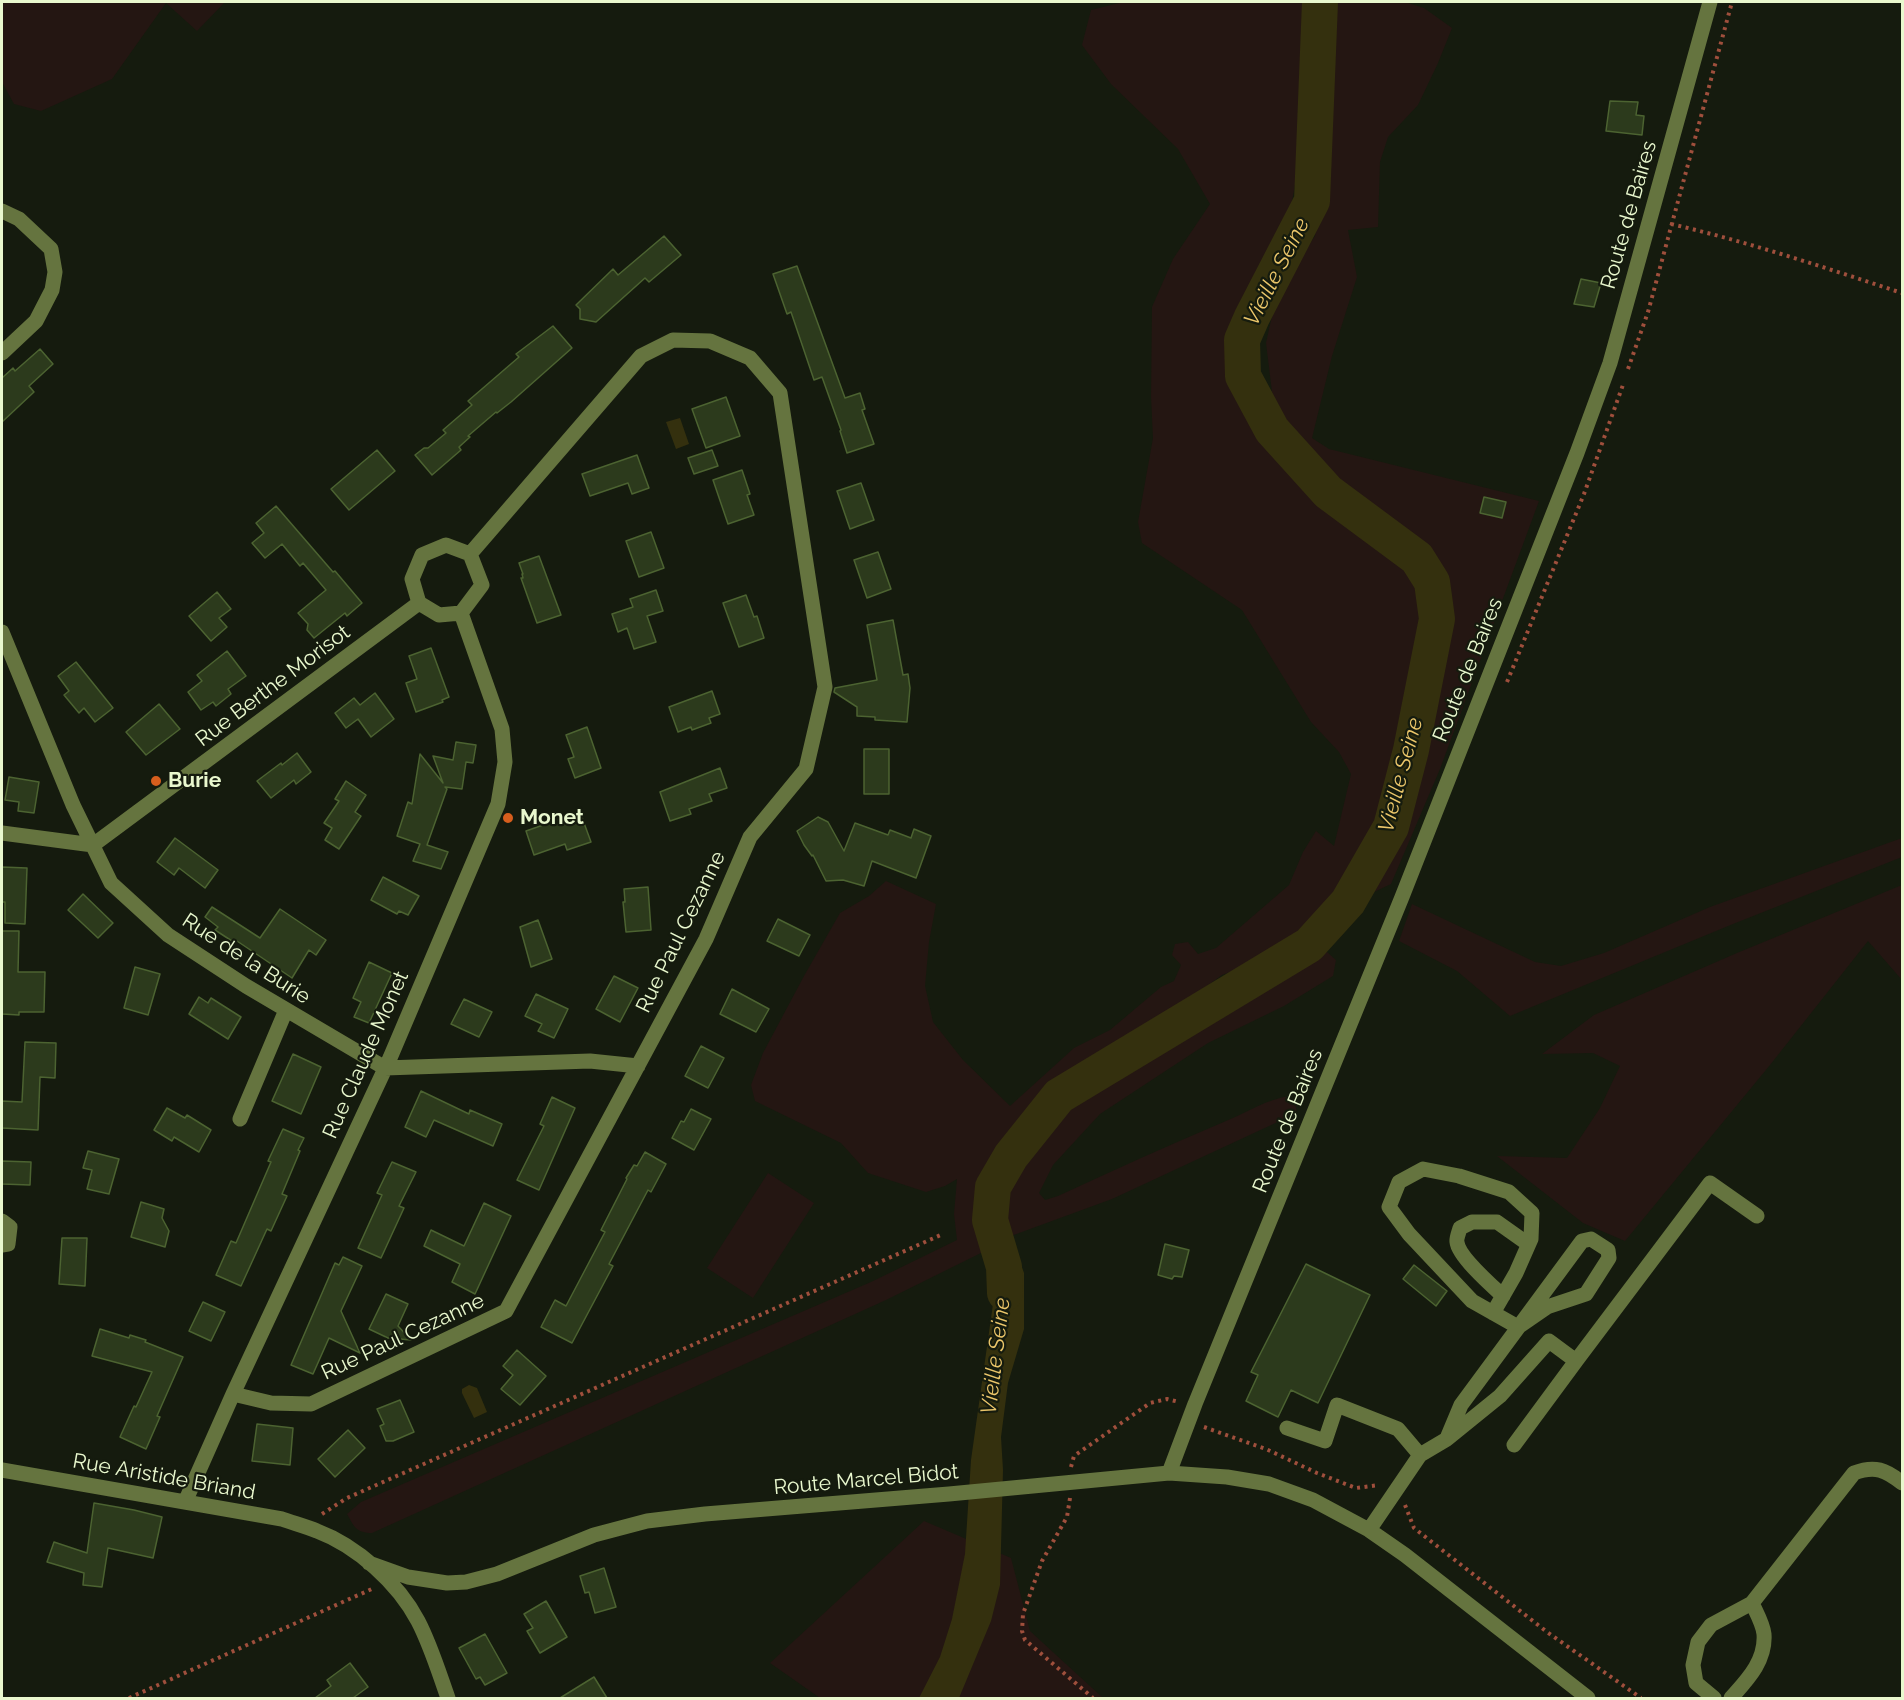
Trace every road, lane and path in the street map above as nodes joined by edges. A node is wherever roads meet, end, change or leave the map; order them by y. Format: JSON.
{"nodes":[{"id":1,"x":1710,"y":2,"type":"edge"},
{"id":2,"x":2,"y":211,"type":"edge"},
{"id":3,"x":1650,"y":217,"type":"junction"},
{"id":4,"x":1902,"y":293,"type":"edge"},
{"id":5,"x":2,"y":353,"type":"edge"},
{"id":6,"x":470,"y":554,"type":"junction"},
{"id":7,"x":419,"y":603,"type":"junction"},
{"id":8,"x":461,"y":613,"type":"junction"},
{"id":9,"x":2,"y":632,"type":"edge"},
{"id":10,"x":2,"y":833,"type":"edge"},
{"id":11,"x":93,"y":845,"type":"junction"},
{"id":12,"x":286,"y":1010,"type":"junction"},
{"id":13,"x":638,"y":1066,"type":"junction"},
{"id":14,"x":385,"y":1068,"type":"junction"},
{"id":15,"x":240,"y":1119,"type":"dead end"},
{"id":16,"x":1757,"y":1216,"type":"dead end"},
{"id":17,"x":2,"y":1221,"type":"edge"},
{"id":18,"x":943,"y":1234,"type":"dead end"},
{"id":19,"x":1528,"y":1244,"type":"junction"},
{"id":20,"x":2,"y":1245,"type":"edge"},
{"id":21,"x":1503,"y":1296,"type":"junction"},
{"id":22,"x":1493,"y":1313,"type":"junction"},
{"id":23,"x":1518,"y":1327,"type":"junction"},
{"id":24,"x":1576,"y":1361,"type":"junction"},
{"id":25,"x":233,"y":1394,"type":"junction"},
{"id":26,"x":1195,"y":1404,"type":"junction"},
{"id":27,"x":1287,"y":1428,"type":"dead end"},
{"id":28,"x":1447,"y":1439,"type":"junction"},
{"id":29,"x":1514,"y":1445,"type":"dead end"},
{"id":30,"x":1420,"y":1455,"type":"junction"},
{"id":31,"x":2,"y":1470,"type":"edge"},
{"id":32,"x":1169,"y":1473,"type":"junction"},
{"id":33,"x":1068,"y":1482,"type":"junction"},
{"id":34,"x":1902,"y":1483,"type":"edge"},
{"id":35,"x":185,"y":1502,"type":"junction"},
{"id":36,"x":311,"y":1529,"type":"junction"},
{"id":37,"x":1369,"y":1530,"type":"junction"},
{"id":38,"x":369,"y":1563,"type":"junction"},
{"id":39,"x":388,"y":1581,"type":"junction"},
{"id":40,"x":1752,"y":1603,"type":"junction"},
{"id":41,"x":129,"y":1698,"type":"edge"},
{"id":42,"x":448,"y":1698,"type":"edge"},
{"id":43,"x":1094,"y":1698,"type":"edge"},
{"id":44,"x":1588,"y":1698,"type":"edge"},
{"id":45,"x":1714,"y":1698,"type":"edge"},
{"id":46,"x":1731,"y":1698,"type":"edge"}],
"edges":[{"from":1,"to":3,"type":"street","name":"Route de Baires"},
{"from":2,"to":5,"type":"street"},
{"from":3,"to":4,"type":"path"},
{"from":3,"to":26,"type":"street","name":"Route de Baires"},
{"from":6,"to":7,"type":"street"},
{"from":6,"to":8,"type":"street"},
{"from":6,"to":13,"type":"street","name":"Rue Paul Cezanne"},
{"from":7,"to":8,"type":"street"},
{"from":7,"to":11,"type":"street","name":"Rue Berthe Morisot"},
{"from":8,"to":14,"type":"street","name":"Rue Claude Monet"},
{"from":9,"to":11,"type":"street","name":"Rue de la Burie"},
{"from":10,"to":11,"type":"street"},
{"from":11,"to":12,"type":"street","name":"Rue de la Burie"},
{"from":12,"to":14,"type":"street","name":"Rue de la Burie"},
{"from":12,"to":15,"type":"street"},
{"from":13,"to":14,"type":"street"},
{"from":13,"to":25,"type":"street","name":"Rue Paul Cezanne"},
{"from":14,"to":25,"type":"street","name":"Rue Claude Monet"},
{"from":16,"to":24,"type":"street"},
{"from":17,"to":20,"type":"street"},
{"from":18,"to":36,"type":"path"},
{"from":19,"to":21,"type":"street"},
{"from":19,"to":21,"type":"street"},
{"from":19,"to":22,"type":"street"},
{"from":21,"to":22,"type":"street"},
{"from":22,"to":23,"type":"street"},
{"from":23,"to":23,"type":"street"},
{"from":23,"to":28,"type":"street"},
{"from":24,"to":28,"type":"street"},
{"from":24,"to":29,"type":"street"},
{"from":25,"to":35,"type":"street","name":"Rue Claude Monet"},
{"from":26,"to":32,"type":"street","name":"Route de Baires"},
{"from":26,"to":33,"type":"path"},
{"from":27,"to":30,"type":"street"},
{"from":28,"to":30,"type":"street"},
{"from":30,"to":37,"type":"street"},
{"from":31,"to":35,"type":"street","name":"Rue Aristide Briand"},
{"from":32,"to":33,"type":"street","name":"Route Marcel Bidot"},
{"from":32,"to":37,"type":"street","name":"Route Marcel Bidot"},
{"from":33,"to":38,"type":"street","name":"Route Marcel Bidot"},
{"from":33,"to":43,"type":"path"},
{"from":34,"to":40,"type":"street"},
{"from":35,"to":36,"type":"street","name":"Rue Aristide Briand"},
{"from":36,"to":38,"type":"street","name":"Rue Aristide Briand"},
{"from":37,"to":44,"type":"street","name":"Route Marcel Bidot"},
{"from":38,"to":39,"type":"street"},
{"from":39,"to":41,"type":"path"},
{"from":39,"to":42,"type":"street"},
{"from":40,"to":45,"type":"street"},
{"from":40,"to":46,"type":"street"}]}
